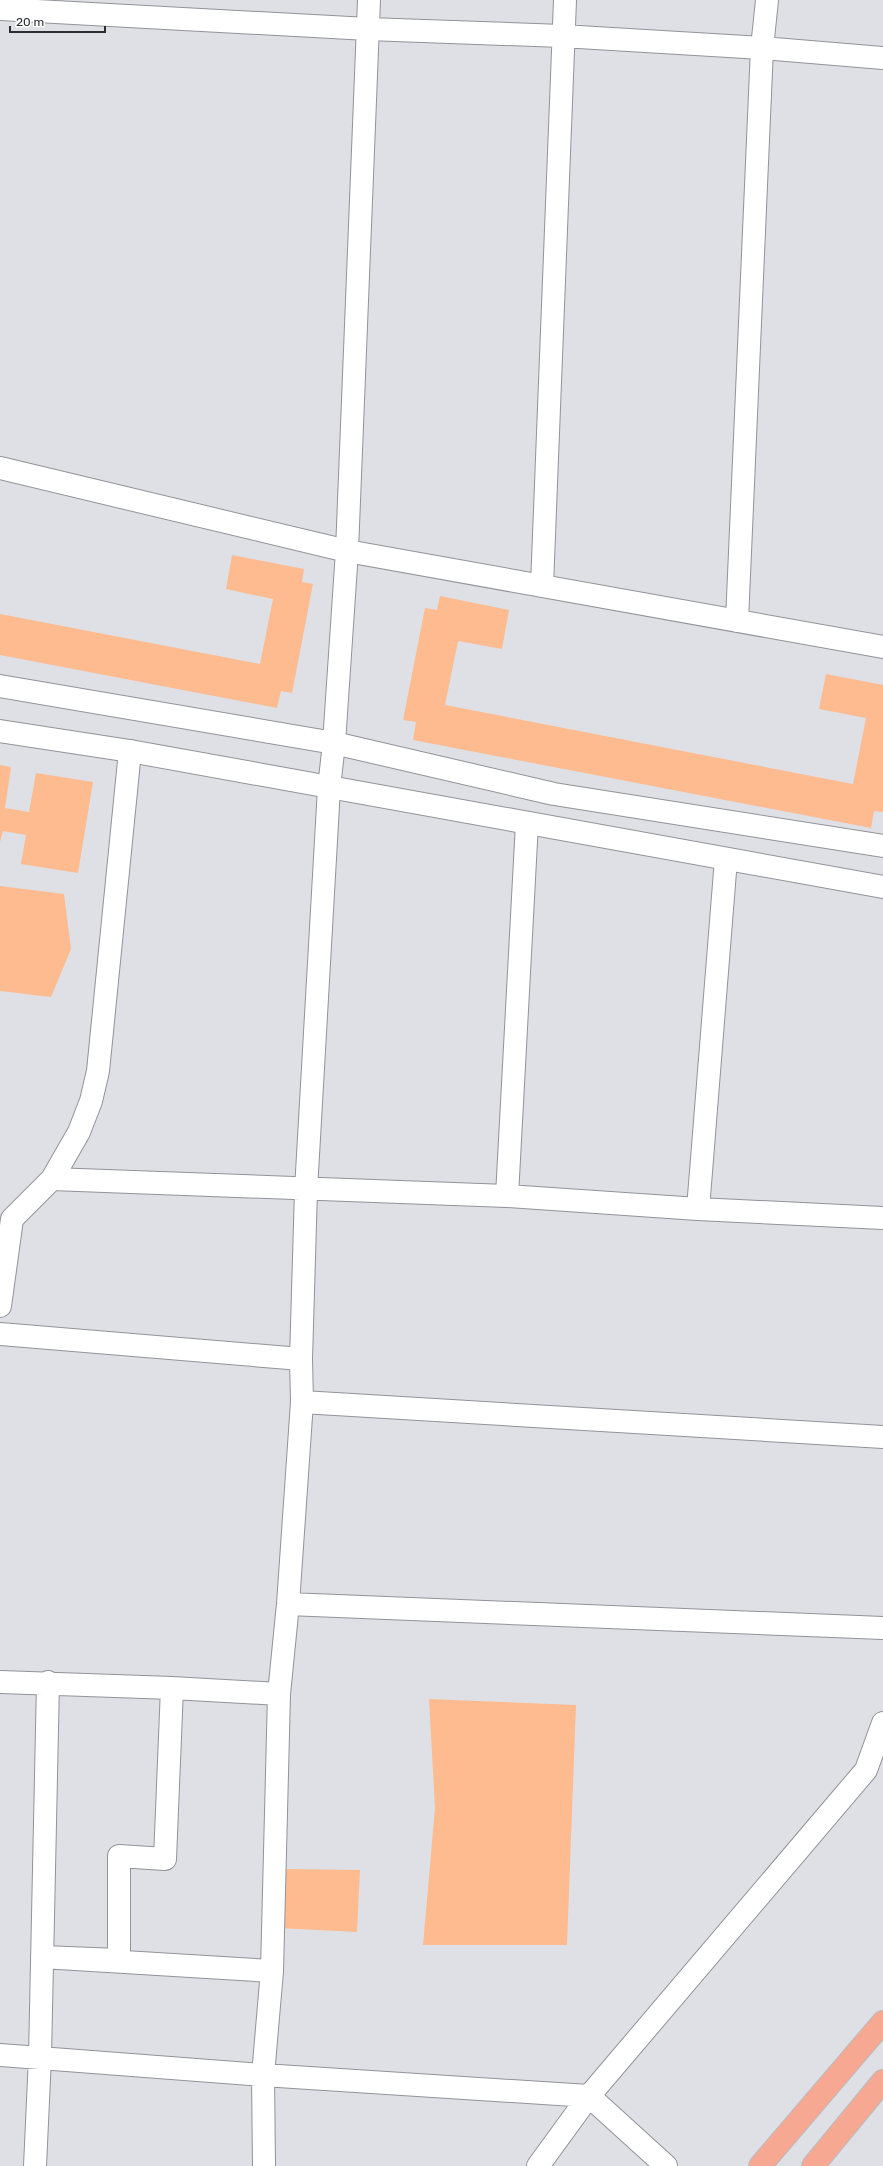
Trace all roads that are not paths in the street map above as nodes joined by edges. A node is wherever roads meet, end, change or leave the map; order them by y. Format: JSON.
{"nodes":[{"id":1,"x":369,"y":0,"type":"edge"},
{"id":2,"x":565,"y":0,"type":"edge"},
{"id":3,"x":767,"y":0,"type":"edge"},
{"id":4,"x":0,"y":10,"type":"edge"},
{"id":5,"x":368,"y":29,"type":"junction"},
{"id":6,"x":562,"y":36,"type":"junction"},
{"id":7,"x":762,"y":48,"type":"junction"},
{"id":8,"x":883,"y":58,"type":"edge"},
{"id":9,"x":0,"y":468,"type":"edge"},
{"id":10,"x":347,"y":551,"type":"junction"},
{"id":11,"x":542,"y":586,"type":"junction"},
{"id":12,"x":737,"y":621,"type":"junction"},
{"id":13,"x":883,"y":647,"type":"edge"},
{"id":14,"x":0,"y":686,"type":"edge"},
{"id":15,"x":0,"y":730,"type":"edge"},
{"id":16,"x":334,"y":743,"type":"junction"},
{"id":17,"x":130,"y":751,"type":"junction"},
{"id":18,"x":329,"y":788,"type":"junction"},
{"id":19,"x":527,"y":823,"type":"junction"},
{"id":20,"x":883,"y":846,"type":"edge"},
{"id":21,"x":726,"y":859,"type":"junction"},
{"id":22,"x":883,"y":887,"type":"edge"},
{"id":23,"x":52,"y":1179,"type":"junction"},
{"id":24,"x":306,"y":1190,"type":"junction"},
{"id":25,"x":507,"y":1196,"type":"junction"},
{"id":26,"x":698,"y":1209,"type":"junction"},
{"id":27,"x":883,"y":1218,"type":"edge"},
{"id":28,"x":0,"y":1306,"type":"edge"},
{"id":29,"x":0,"y":1334,"type":"edge"},
{"id":30,"x":301,"y":1359,"type":"junction"},
{"id":31,"x":302,"y":1402,"type":"junction"},
{"id":32,"x":883,"y":1437,"type":"edge"},
{"id":33,"x":288,"y":1604,"type":"junction"},
{"id":34,"x":883,"y":1628,"type":"edge"},
{"id":35,"x":0,"y":1682,"type":"edge"},
{"id":36,"x":48,"y":1682,"type":"junction"},
{"id":37,"x":172,"y":1688,"type":"junction"},
{"id":38,"x":279,"y":1694,"type":"junction"},
{"id":39,"x":883,"y":1723,"type":"edge"},
{"id":40,"x":42,"y":1957,"type":"junction"},
{"id":41,"x":272,"y":1971,"type":"junction"},
{"id":42,"x":883,"y":2022,"type":"edge"},
{"id":43,"x":0,"y":2055,"type":"edge"},
{"id":44,"x":40,"y":2057,"type":"junction"},
{"id":45,"x":263,"y":2075,"type":"junction"},
{"id":46,"x":883,"y":2080,"type":"edge"},
{"id":47,"x":589,"y":2096,"type":"junction"},
{"id":48,"x":35,"y":2166,"type":"edge"},
{"id":49,"x":264,"y":2166,"type":"edge"},
{"id":50,"x":538,"y":2166,"type":"edge"},
{"id":51,"x":666,"y":2166,"type":"edge"},
{"id":52,"x":760,"y":2166,"type":"edge"},
{"id":53,"x":813,"y":2166,"type":"edge"}],
"edges":[{"from":1,"to":5,"type":"street"},
{"from":2,"to":6,"type":"street"},
{"from":3,"to":7,"type":"street"},
{"from":4,"to":5,"type":"street"},
{"from":5,"to":6,"type":"street"},
{"from":5,"to":10,"type":"street"},
{"from":6,"to":7,"type":"street"},
{"from":6,"to":11,"type":"street"},
{"from":7,"to":8,"type":"street"},
{"from":7,"to":12,"type":"street"},
{"from":9,"to":10,"type":"street"},
{"from":10,"to":11,"type":"street"},
{"from":10,"to":16,"type":"street"},
{"from":11,"to":12,"type":"street"},
{"from":12,"to":13,"type":"street"},
{"from":14,"to":16,"type":"street"},
{"from":15,"to":17,"type":"street"},
{"from":16,"to":18,"type":"street"},
{"from":16,"to":20,"type":"street"},
{"from":17,"to":18,"type":"street"},
{"from":17,"to":23,"type":"street"},
{"from":18,"to":19,"type":"street"},
{"from":18,"to":24,"type":"street"},
{"from":19,"to":21,"type":"street"},
{"from":19,"to":25,"type":"street"},
{"from":21,"to":22,"type":"street"},
{"from":21,"to":26,"type":"street"},
{"from":23,"to":24,"type":"street"},
{"from":23,"to":28,"type":"street"},
{"from":24,"to":25,"type":"street"},
{"from":24,"to":30,"type":"street"},
{"from":25,"to":26,"type":"street"},
{"from":26,"to":27,"type":"street"},
{"from":29,"to":30,"type":"street"},
{"from":30,"to":31,"type":"street"},
{"from":31,"to":32,"type":"street"},
{"from":31,"to":33,"type":"street"},
{"from":33,"to":34,"type":"street"},
{"from":33,"to":38,"type":"street"},
{"from":35,"to":36,"type":"street"},
{"from":36,"to":37,"type":"street"},
{"from":36,"to":40,"type":"street"},
{"from":37,"to":38,"type":"street"},
{"from":37,"to":40,"type":"street"},
{"from":38,"to":41,"type":"street"},
{"from":39,"to":47,"type":"street"},
{"from":40,"to":41,"type":"street"},
{"from":40,"to":44,"type":"street"},
{"from":41,"to":45,"type":"street"},
{"from":42,"to":52,"type":"highway"},
{"from":43,"to":44,"type":"street"},
{"from":44,"to":45,"type":"street"},
{"from":44,"to":48,"type":"street"},
{"from":45,"to":47,"type":"street"},
{"from":45,"to":49,"type":"street"},
{"from":46,"to":53,"type":"highway"},
{"from":47,"to":50,"type":"street"},
{"from":47,"to":51,"type":"street"}]}
